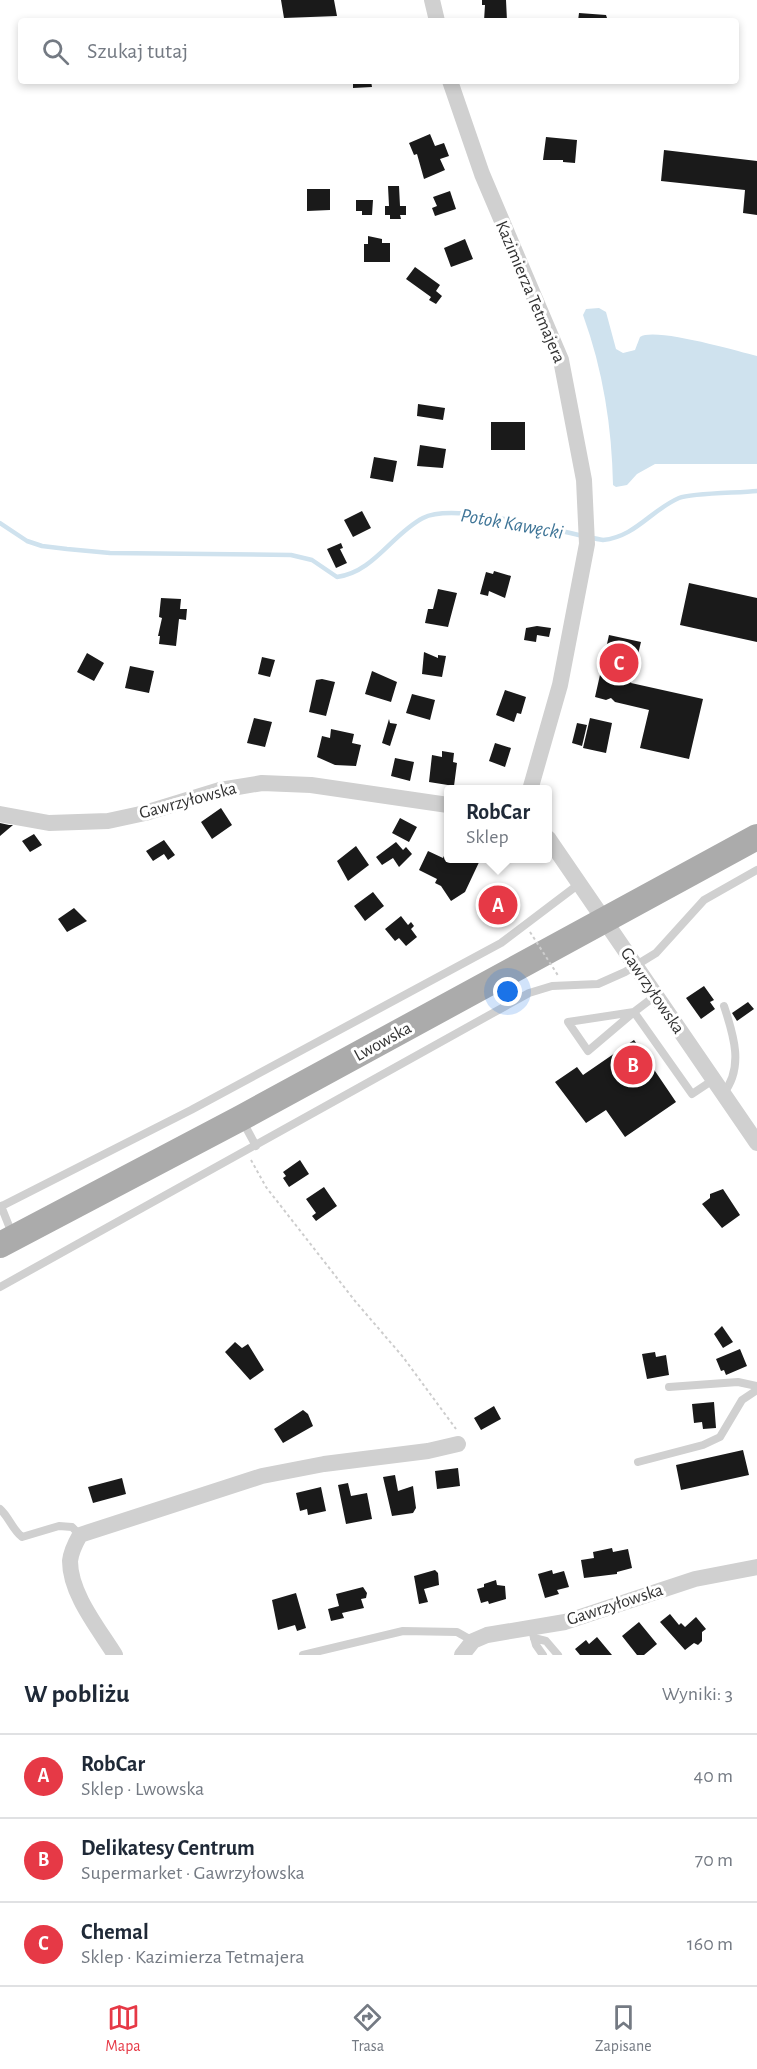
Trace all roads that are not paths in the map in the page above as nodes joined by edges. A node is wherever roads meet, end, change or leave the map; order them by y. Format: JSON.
{"nodes":[{"id":1,"x":432,"y":0,"type":"edge"},
{"id":2,"x":436,"y":18,"type":"edge"},
{"id":3,"x":451,"y":84,"type":"edge"},
{"id":4,"x":531,"y":785,"type":"edge"},
{"id":5,"x":444,"y":804,"type":"edge"},
{"id":6,"x":0,"y":814,"type":"edge"},
{"id":7,"x":757,"y":837,"type":"edge"},
{"id":8,"x":552,"y":844,"type":"edge"},
{"id":9,"x":757,"y":870,"type":"edge"},
{"id":10,"x":579,"y":884,"type":"junction"},
{"id":11,"x":603,"y":922,"type":"junction"},
{"id":12,"x":635,"y":966,"type":"junction"},
{"id":13,"x":655,"y":996,"type":"junction"},
{"id":14,"x":724,"y":1006,"type":"dead end"},
{"id":15,"x":634,"y":1012,"type":"junction"},
{"id":16,"x":718,"y":1087,"type":"junction"},
{"id":17,"x":241,"y":1118,"type":"junction"},
{"id":18,"x":757,"y":1143,"type":"edge"},
{"id":19,"x":251,"y":1149,"type":"junction"},
{"id":20,"x":1,"y":1206,"type":"edge"},
{"id":21,"x":5,"y":1241,"type":"edge"},
{"id":22,"x":0,"y":1287,"type":"edge"},
{"id":23,"x":669,"y":1387,"type":"dead end"},
{"id":24,"x":757,"y":1388,"type":"edge"},
{"id":25,"x":458,"y":1444,"type":"road end"},
{"id":26,"x":638,"y":1462,"type":"dead end"},
{"id":27,"x":0,"y":1509,"type":"edge"},
{"id":28,"x":80,"y":1535,"type":"junction"},
{"id":29,"x":757,"y":1568,"type":"edge"},
{"id":30,"x":533,"y":1633,"type":"junction"},
{"id":31,"x":473,"y":1641,"type":"junction"},
{"id":32,"x":116,"y":1655,"type":"edge"},
{"id":33,"x":303,"y":1655,"type":"edge"},
{"id":34,"x":462,"y":1655,"type":"edge"},
{"id":35,"x":543,"y":1655,"type":"edge"},
{"id":36,"x":558,"y":1655,"type":"edge"}],
"edges":[{"from":1,"to":2,"type":"street"},
{"from":3,"to":4,"type":"street","name":"Kazimierza Tetmajera"},
{"from":5,"to":6,"type":"street","name":"Gawrzyłowska"},
{"from":7,"to":11,"type":"main road","name":"Lwowska"},
{"from":8,"to":10,"type":"street","name":"Gawrzyłowska"},
{"from":9,"to":12,"type":"lane"},
{"from":10,"to":11,"type":"street","name":"Gawrzyłowska"},
{"from":10,"to":20,"type":"lane"},
{"from":11,"to":12,"type":"street","name":"Gawrzyłowska"},
{"from":11,"to":17,"type":"main road","name":"Lwowska"},
{"from":12,"to":13,"type":"street","name":"Gawrzyłowska"},
{"from":12,"to":19,"type":"lane"},
{"from":13,"to":15,"type":"lane"},
{"from":13,"to":16,"type":"street","name":"Gawrzyłowska"},
{"from":14,"to":16,"type":"lane"},
{"from":15,"to":15,"type":"lane"},
{"from":15,"to":16,"type":"lane"},
{"from":16,"to":18,"type":"street","name":"Gawrzyłowska"},
{"from":17,"to":19,"type":"lane"},
{"from":17,"to":21,"type":"main road","name":"Lwowska"},
{"from":19,"to":22,"type":"lane"},
{"from":20,"to":21,"type":"lane"},
{"from":23,"to":24,"type":"lane"},
{"from":24,"to":26,"type":"lane"},
{"from":25,"to":28,"type":"street"},
{"from":27,"to":28,"type":"lane"},
{"from":28,"to":32,"type":"street"},
{"from":29,"to":30,"type":"street","name":"Gawrzyłowska"},
{"from":30,"to":31,"type":"street","name":"Gawrzyłowska"},
{"from":30,"to":35,"type":"lane"},
{"from":30,"to":36,"type":"lane"},
{"from":31,"to":33,"type":"lane"},
{"from":31,"to":34,"type":"street"}]}
